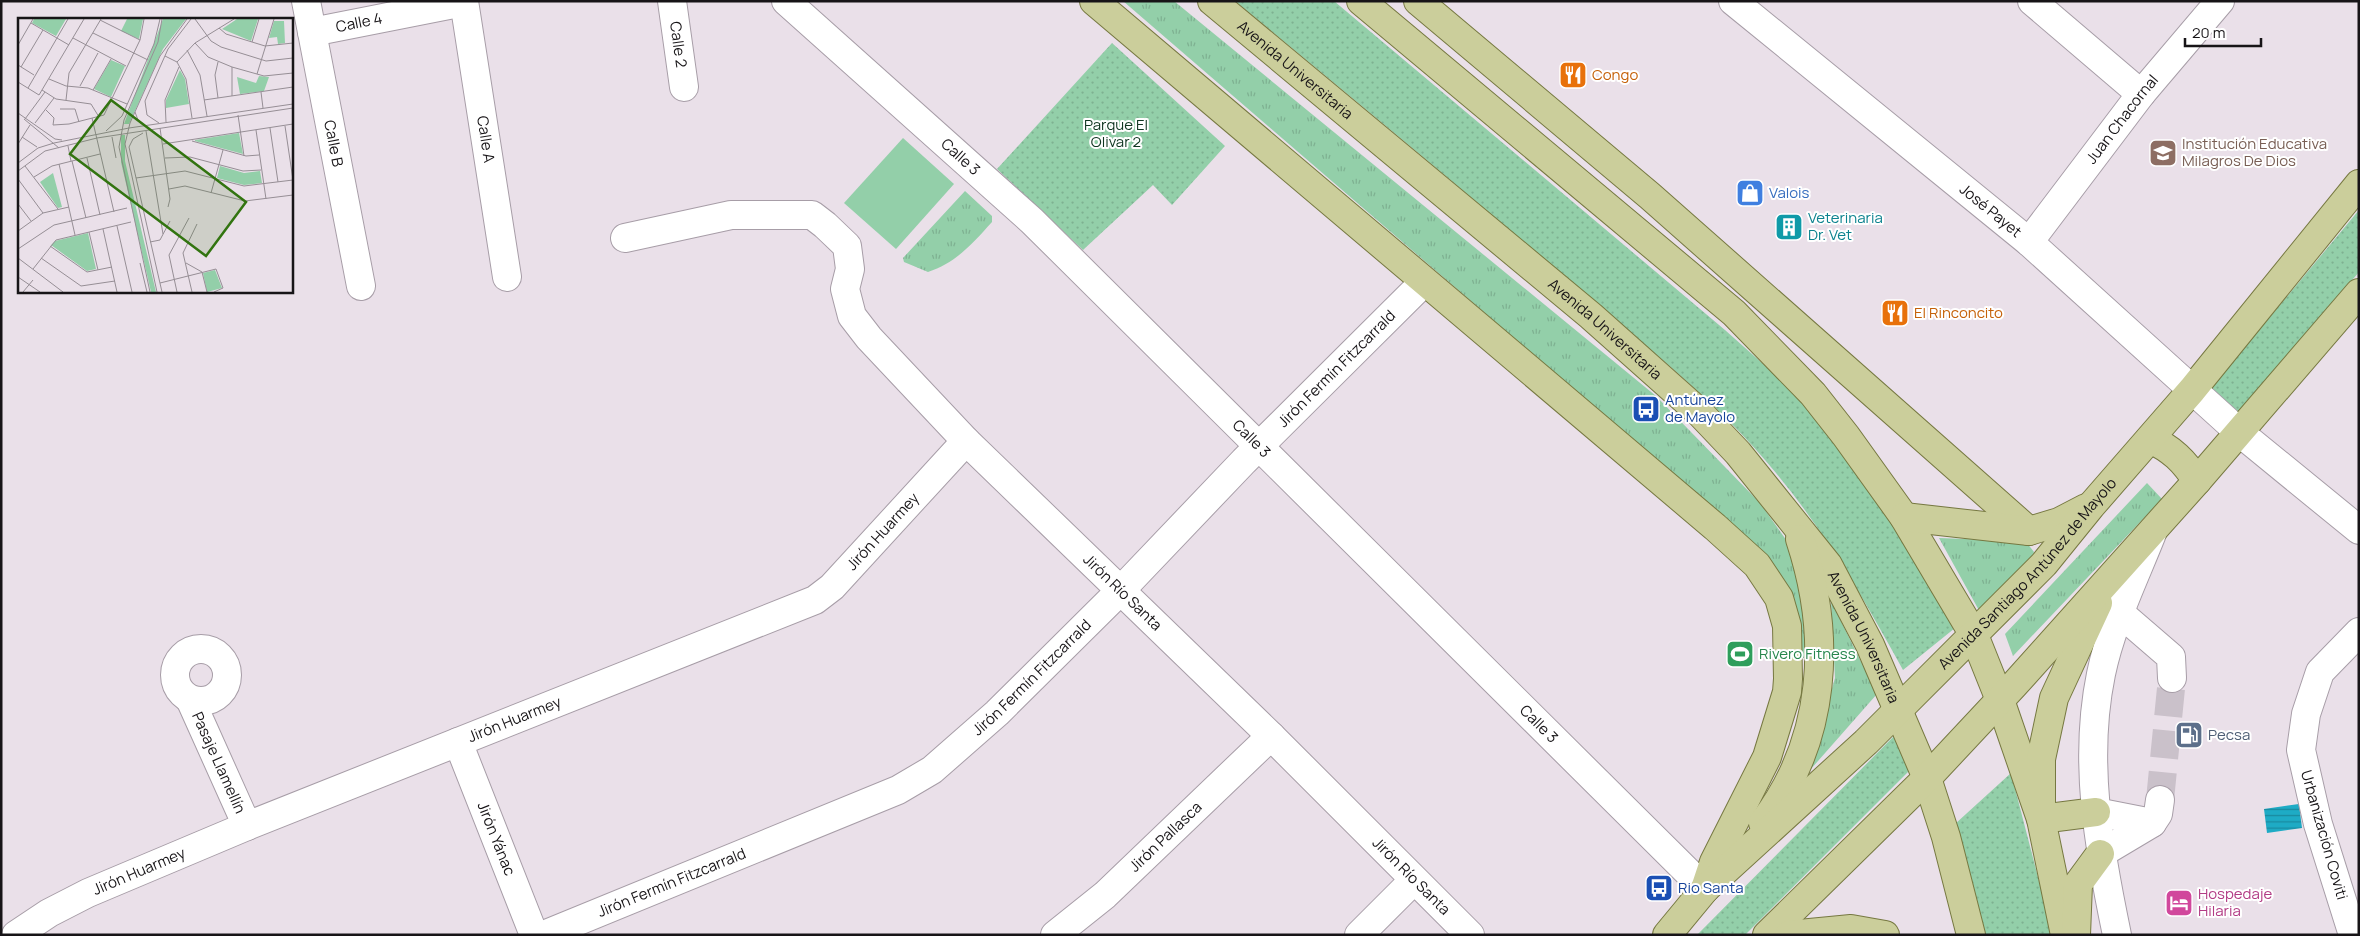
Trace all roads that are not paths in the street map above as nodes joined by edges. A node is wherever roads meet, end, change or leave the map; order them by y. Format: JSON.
{"nodes":[{"id":1,"x":306,"y":1,"type":"edge"},
{"id":2,"x":464,"y":1,"type":"edge"},
{"id":3,"x":672,"y":1,"type":"edge"},
{"id":4,"x":786,"y":1,"type":"edge"},
{"id":5,"x":1094,"y":1,"type":"edge"},
{"id":6,"x":1212,"y":1,"type":"edge"},
{"id":7,"x":1361,"y":1,"type":"edge"},
{"id":8,"x":1734,"y":1,"type":"edge"},
{"id":9,"x":2032,"y":1,"type":"edge"},
{"id":10,"x":2220,"y":1,"type":"edge"},
{"id":11,"x":1422,"y":5,"type":"edge"},
{"id":12,"x":312,"y":32,"type":"junction"},
{"id":13,"x":1404,"y":37,"type":"junction"},
{"id":14,"x":684,"y":87,"type":"dead end"},
{"id":15,"x":2141,"y":94,"type":"junction"},
{"id":16,"x":1628,"y":178,"type":"junction"},
{"id":17,"x":2359,"y":184,"type":"edge"},
{"id":18,"x":1606,"y":206,"type":"junction"},
{"id":19,"x":625,"y":238,"type":"dead end"},
{"id":20,"x":2029,"y":242,"type":"junction"},
{"id":21,"x":507,"y":277,"type":"dead end"},
{"id":22,"x":1424,"y":282,"type":"junction"},
{"id":23,"x":362,"y":286,"type":"dead end"},
{"id":24,"x":2359,"y":293,"type":"edge"},
{"id":25,"x":2192,"y":390,"type":"junction"},
{"id":26,"x":2239,"y":432,"type":"junction"},
{"id":27,"x":2150,"y":439,"type":"junction"},
{"id":28,"x":966,"y":441,"type":"junction"},
{"id":29,"x":1260,"y":446,"type":"junction"},
{"id":30,"x":2196,"y":482,"type":"junction"},
{"id":31,"x":2091,"y":506,"type":"junction"},
{"id":32,"x":1904,"y":517,"type":"junction"},
{"id":33,"x":1794,"y":523,"type":"junction"},
{"id":34,"x":2154,"y":529,"type":"junction"},
{"id":35,"x":2029,"y":530,"type":"junction"},
{"id":36,"x":2359,"y":530,"type":"edge"},
{"id":37,"x":2110,"y":579,"type":"junction"},
{"id":38,"x":1120,"y":591,"type":"junction"},
{"id":39,"x":2120,"y":613,"type":"junction"},
{"id":40,"x":1974,"y":635,"type":"junction"},
{"id":41,"x":2356,"y":641,"type":"edge"},
{"id":42,"x":2172,"y":678,"type":"tunnel mouth"},
{"id":43,"x":190,"y":699,"type":"dead end"},
{"id":44,"x":2000,"y":700,"type":"junction"},
{"id":45,"x":1899,"y":709,"type":"junction"},
{"id":46,"x":1271,"y":736,"type":"junction"},
{"id":47,"x":458,"y":742,"type":"junction"},
{"id":48,"x":1927,"y":778,"type":"junction"},
{"id":49,"x":2096,"y":812,"type":"junction"},
{"id":50,"x":2041,"y":819,"type":"junction"},
{"id":51,"x":247,"y":826,"type":"junction"},
{"id":52,"x":2100,"y":854,"type":"junction"},
{"id":53,"x":1729,"y":868,"type":"junction"},
{"id":54,"x":1414,"y":880,"type":"junction"},
{"id":55,"x":1705,"y":889,"type":"junction"},
{"id":56,"x":16,"y":935,"type":"edge"},
{"id":57,"x":534,"y":935,"type":"edge"},
{"id":58,"x":544,"y":935,"type":"edge"},
{"id":59,"x":1055,"y":935,"type":"edge"},
{"id":60,"x":1359,"y":935,"type":"edge"},
{"id":61,"x":1470,"y":935,"type":"edge"},
{"id":62,"x":1667,"y":935,"type":"edge"},
{"id":63,"x":1767,"y":935,"type":"edge"},
{"id":64,"x":1789,"y":935,"type":"edge"},
{"id":65,"x":1886,"y":935,"type":"edge"},
{"id":66,"x":1972,"y":935,"type":"edge"},
{"id":67,"x":2065,"y":935,"type":"edge"},
{"id":68,"x":2076,"y":935,"type":"edge"},
{"id":69,"x":2117,"y":935,"type":"edge"},
{"id":70,"x":2353,"y":935,"type":"edge"}],
"edges":[{"from":1,"to":12,"type":"street","name":"Calle B"},
{"from":2,"to":12,"type":"street","name":"Calle 4"},
{"from":2,"to":21,"type":"street","name":"Calle A"},
{"from":3,"to":14,"type":"street","name":"Calle 2"},
{"from":4,"to":29,"type":"street","name":"Calle 3"},
{"from":5,"to":22,"type":"main road"},
{"from":6,"to":33,"type":"main road","name":"Avenida Universitaria"},
{"from":7,"to":13,"type":"main road"},
{"from":8,"to":20,"type":"street","name":"José Payet"},
{"from":9,"to":15,"type":"street"},
{"from":10,"to":15,"type":"street","name":"Juan Chacornal"},
{"from":11,"to":13,"type":"main road"},
{"from":11,"to":16,"type":"main road"},
{"from":12,"to":23,"type":"street","name":"Calle B"},
{"from":13,"to":18,"type":"main road"},
{"from":15,"to":20,"type":"street","name":"Juan Chacornal"},
{"from":16,"to":18,"type":"main road"},
{"from":16,"to":35,"type":"main road"},
{"from":17,"to":25,"type":"main road","name":"Avenida Santiago Antúnez de Mayolo"},
{"from":18,"to":32,"type":"main road"},
{"from":19,"to":28,"type":"street","name":"Jirón Río Santa"},
{"from":20,"to":25,"type":"street","name":"José Payet"},
{"from":22,"to":29,"type":"street","name":"Jirón Fermín Fitzcarrald"},
{"from":22,"to":55,"type":"main road"},
{"from":24,"to":26,"type":"main road"},
{"from":25,"to":26,"type":"street","name":"José Payet"},
{"from":25,"to":27,"type":"main road","name":"Avenida Santiago Antúnez de Mayolo"},
{"from":26,"to":30,"type":"main road"},
{"from":26,"to":36,"type":"street","name":"José Payet"},
{"from":27,"to":30,"type":"main road"},
{"from":27,"to":31,"type":"main road","name":"Avenida Santiago Antúnez de Mayolo"},
{"from":28,"to":38,"type":"street","name":"Jirón Río Santa"},
{"from":28,"to":47,"type":"street","name":"Jirón Huarmey"},
{"from":29,"to":38,"type":"street","name":"Jirón Fermín Fitzcarrald"},
{"from":29,"to":55,"type":"street","name":"Calle 3"},
{"from":30,"to":34,"type":"main road"},
{"from":31,"to":35,"type":"main road"},
{"from":31,"to":40,"type":"main road","name":"Avenida Santiago Antúnez de Mayolo"},
{"from":32,"to":35,"type":"main road"},
{"from":32,"to":40,"type":"main road"},
{"from":33,"to":45,"type":"main road","name":"Avenida Universitaria"},
{"from":33,"to":53,"type":"main road"},
{"from":34,"to":37,"type":"main road"},
{"from":34,"to":39,"type":"street"},
{"from":37,"to":44,"type":"main road"},
{"from":37,"to":50,"type":"main road"},
{"from":38,"to":46,"type":"street","name":"Jirón Río Santa"},
{"from":38,"to":58,"type":"street","name":"Jirón Fermín Fitzcarrald"},
{"from":39,"to":42,"type":"street"},
{"from":39,"to":49,"type":"street"},
{"from":40,"to":44,"type":"main road"},
{"from":40,"to":45,"type":"main road","name":"Avenida Santiago Antúnez de Mayolo"},
{"from":41,"to":70,"type":"street","name":"Urbanización Coviti"},
{"from":43,"to":51,"type":"street","name":"Pasaje Llamellín"},
{"from":44,"to":48,"type":"main road"},
{"from":44,"to":50,"type":"main road"},
{"from":45,"to":48,"type":"main road","name":"Avenida Universitaria"},
{"from":45,"to":53,"type":"main road","name":"Avenida Santiago Antúnez de Mayolo"},
{"from":46,"to":54,"type":"street","name":"Jirón Río Santa"},
{"from":46,"to":59,"type":"street","name":"Jirón Pallasca"},
{"from":47,"to":51,"type":"street","name":"Jirón Huarmey"},
{"from":47,"to":57,"type":"street","name":"Jirón Yánac"},
{"from":48,"to":63,"type":"main road"},
{"from":48,"to":66,"type":"main road","name":"Avenida Universitaria"},
{"from":49,"to":50,"type":"main road"},
{"from":49,"to":52,"type":"street"},
{"from":49,"to":52,"type":"street"},
{"from":50,"to":67,"type":"main road"},
{"from":51,"to":56,"type":"street","name":"Jirón Huarmey"},
{"from":52,"to":68,"type":"main road"},
{"from":52,"to":69,"type":"street"},
{"from":53,"to":55,"type":"main road","name":"Avenida Santiago Antúnez de Mayolo"},
{"from":54,"to":60,"type":"street"},
{"from":54,"to":61,"type":"street","name":"Jirón Río Santa"},
{"from":55,"to":62,"type":"main road","name":"Avenida Santiago Antúnez de Mayolo"},
{"from":64,"to":65,"type":"main road"}]}
